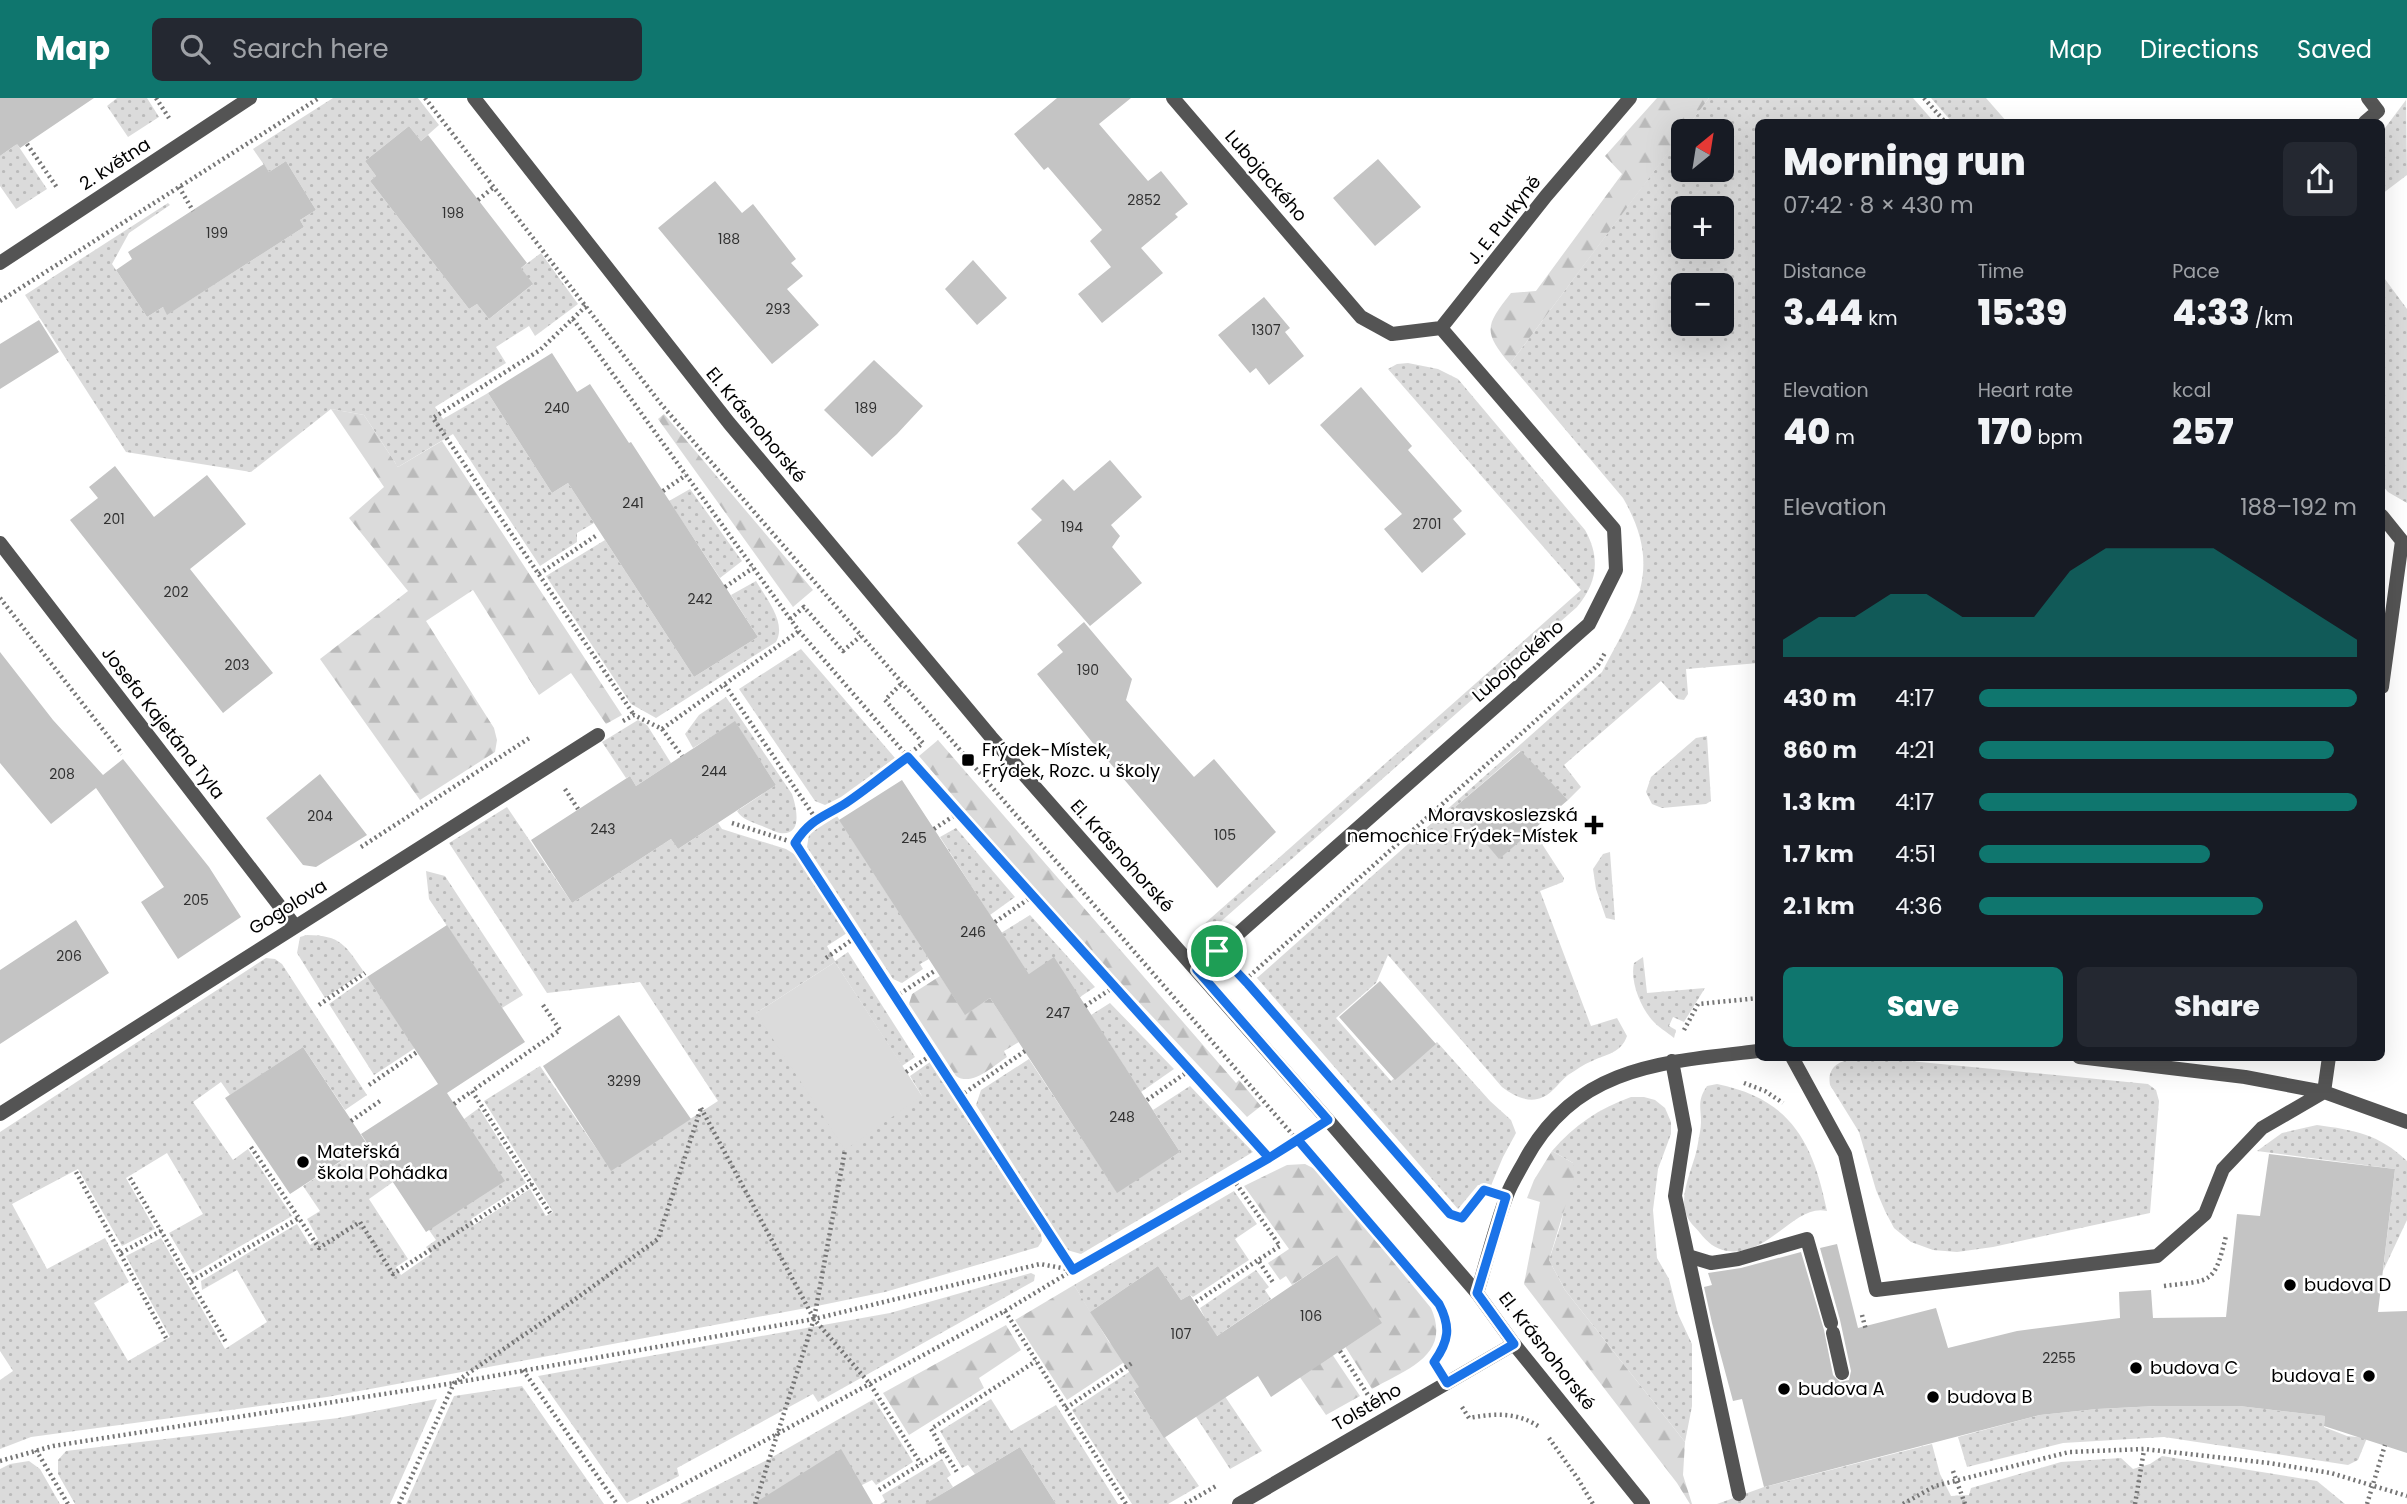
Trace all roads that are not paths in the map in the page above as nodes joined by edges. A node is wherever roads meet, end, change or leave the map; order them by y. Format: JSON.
{"nodes":[{"id":1,"x":250,"y":98,"type":"edge"},
{"id":2,"x":474,"y":98,"type":"edge"},
{"id":3,"x":1173,"y":98,"type":"edge"},
{"id":4,"x":1630,"y":98,"type":"edge"},
{"id":5,"x":2368,"y":98,"type":"edge"},
{"id":6,"x":2369,"y":119,"type":"edge"},
{"id":7,"x":0,"y":263,"type":"edge"},
{"id":8,"x":1441,"y":328,"type":"junction"},
{"id":9,"x":2385,"y":520,"type":"edge"},
{"id":10,"x":0,"y":543,"type":"edge"},
{"id":11,"x":2388,"y":590,"type":"edge"},
{"id":12,"x":2385,"y":638,"type":"edge"},
{"id":13,"x":598,"y":735,"type":"dead end"},
{"id":14,"x":295,"y":926,"type":"junction"},
{"id":15,"x":1197,"y":970,"type":"junction"},
{"id":16,"x":1755,"y":1051,"type":"edge"},
{"id":17,"x":1672,"y":1061,"type":"junction"},
{"id":18,"x":1794,"y":1061,"type":"edge"},
{"id":19,"x":2112,"y":1061,"type":"edge"},
{"id":20,"x":2328,"y":1061,"type":"edge"},
{"id":21,"x":2324,"y":1092,"type":"junction"},
{"id":22,"x":0,"y":1114,"type":"edge"},
{"id":23,"x":2407,"y":1122,"type":"edge"},
{"id":24,"x":1688,"y":1256,"type":"junction"},
{"id":25,"x":1477,"y":1293,"type":"junction"},
{"id":26,"x":1514,"y":1344,"type":"junction"},
{"id":27,"x":1842,"y":1373,"type":"dead end"},
{"id":28,"x":1739,"y":1494,"type":"dead end"},
{"id":29,"x":1239,"y":1504,"type":"edge"},
{"id":30,"x":1643,"y":1504,"type":"edge"}],
"edges":[{"from":1,"to":7,"type":"street","name":"2. května"},
{"from":2,"to":15,"type":"street","name":"El. Krásnohorské"},
{"from":3,"to":8,"type":"street","name":"Lubojackého"},
{"from":4,"to":8,"type":"street","name":"J. E. Purkyně"},
{"from":5,"to":6,"type":"street"},
{"from":8,"to":15,"type":"street","name":"Lubojackého"},
{"from":9,"to":11,"type":"street"},
{"from":10,"to":14,"type":"street","name":"Josefa Kajetána Tyla"},
{"from":11,"to":12,"type":"street"},
{"from":13,"to":14,"type":"street","name":"Gogolova"},
{"from":14,"to":22,"type":"street","name":"Gogolova"},
{"from":15,"to":25,"type":"street","name":"El. Krásnohorské"},
{"from":16,"to":17,"type":"street"},
{"from":17,"to":24,"type":"street"},
{"from":17,"to":25,"type":"street"},
{"from":18,"to":21,"type":"street"},
{"from":19,"to":21,"type":"street"},
{"from":20,"to":21,"type":"street"},
{"from":21,"to":23,"type":"street"},
{"from":24,"to":27,"type":"street"},
{"from":24,"to":28,"type":"street"},
{"from":25,"to":26,"type":"street","name":"El. Krásnohorské"},
{"from":26,"to":29,"type":"street","name":"Tolstého"},
{"from":26,"to":30,"type":"street","name":"El. Krásnohorské"}]}
